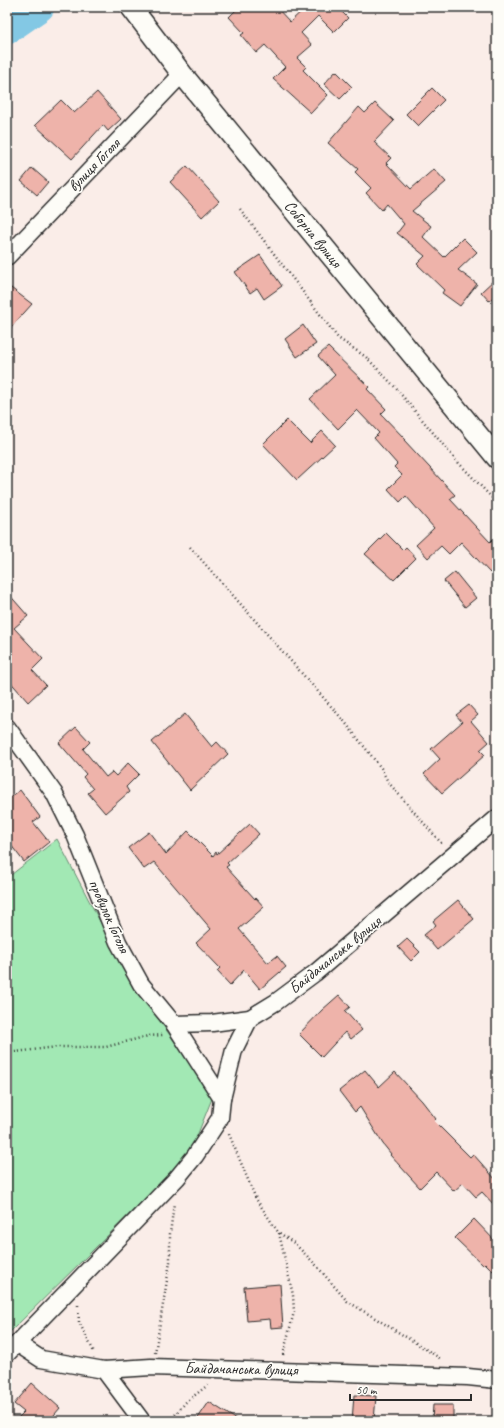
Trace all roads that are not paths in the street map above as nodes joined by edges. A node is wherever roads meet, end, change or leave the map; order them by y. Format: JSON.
{"nodes":[{"id":1,"x":131,"y":7,"type":"edge"},
{"id":2,"x":182,"y":74,"type":"junction"},
{"id":3,"x":7,"y":257,"type":"edge"},
{"id":4,"x":497,"y":458,"type":"edge"},
{"id":5,"x":7,"y":727,"type":"edge"},
{"id":6,"x":497,"y":818,"type":"edge"},
{"id":7,"x":250,"y":1018,"type":"junction"},
{"id":8,"x":177,"y":1030,"type":"junction"},
{"id":9,"x":222,"y":1099,"type":"junction"},
{"id":10,"x":13,"y":1349,"type":"edge"},
{"id":11,"x":104,"y":1370,"type":"junction"},
{"id":12,"x":497,"y":1380,"type":"edge"},
{"id":13,"x":142,"y":1421,"type":"edge"}],
"edges":[{"from":1,"to":2,"type":"street","name":"Соборна вулиця"},
{"from":2,"to":3,"type":"street","name":"вулиця Гоголя"},
{"from":2,"to":4,"type":"street","name":"Соборна вулиця"},
{"from":5,"to":8,"type":"street","name":"провулок Гоголя"},
{"from":6,"to":7,"type":"street","name":"Байдачанська вулиця"},
{"from":7,"to":8,"type":"street"},
{"from":7,"to":9,"type":"street","name":"Байдачанська вулиця"},
{"from":8,"to":9,"type":"street","name":"провулок Гоголя"},
{"from":9,"to":10,"type":"street","name":"Байдачанська вулиця"},
{"from":10,"to":11,"type":"street","name":"Байдачанська вулиця"},
{"from":11,"to":12,"type":"street","name":"Байдачанська вулиця"},
{"from":11,"to":13,"type":"street"}]}
